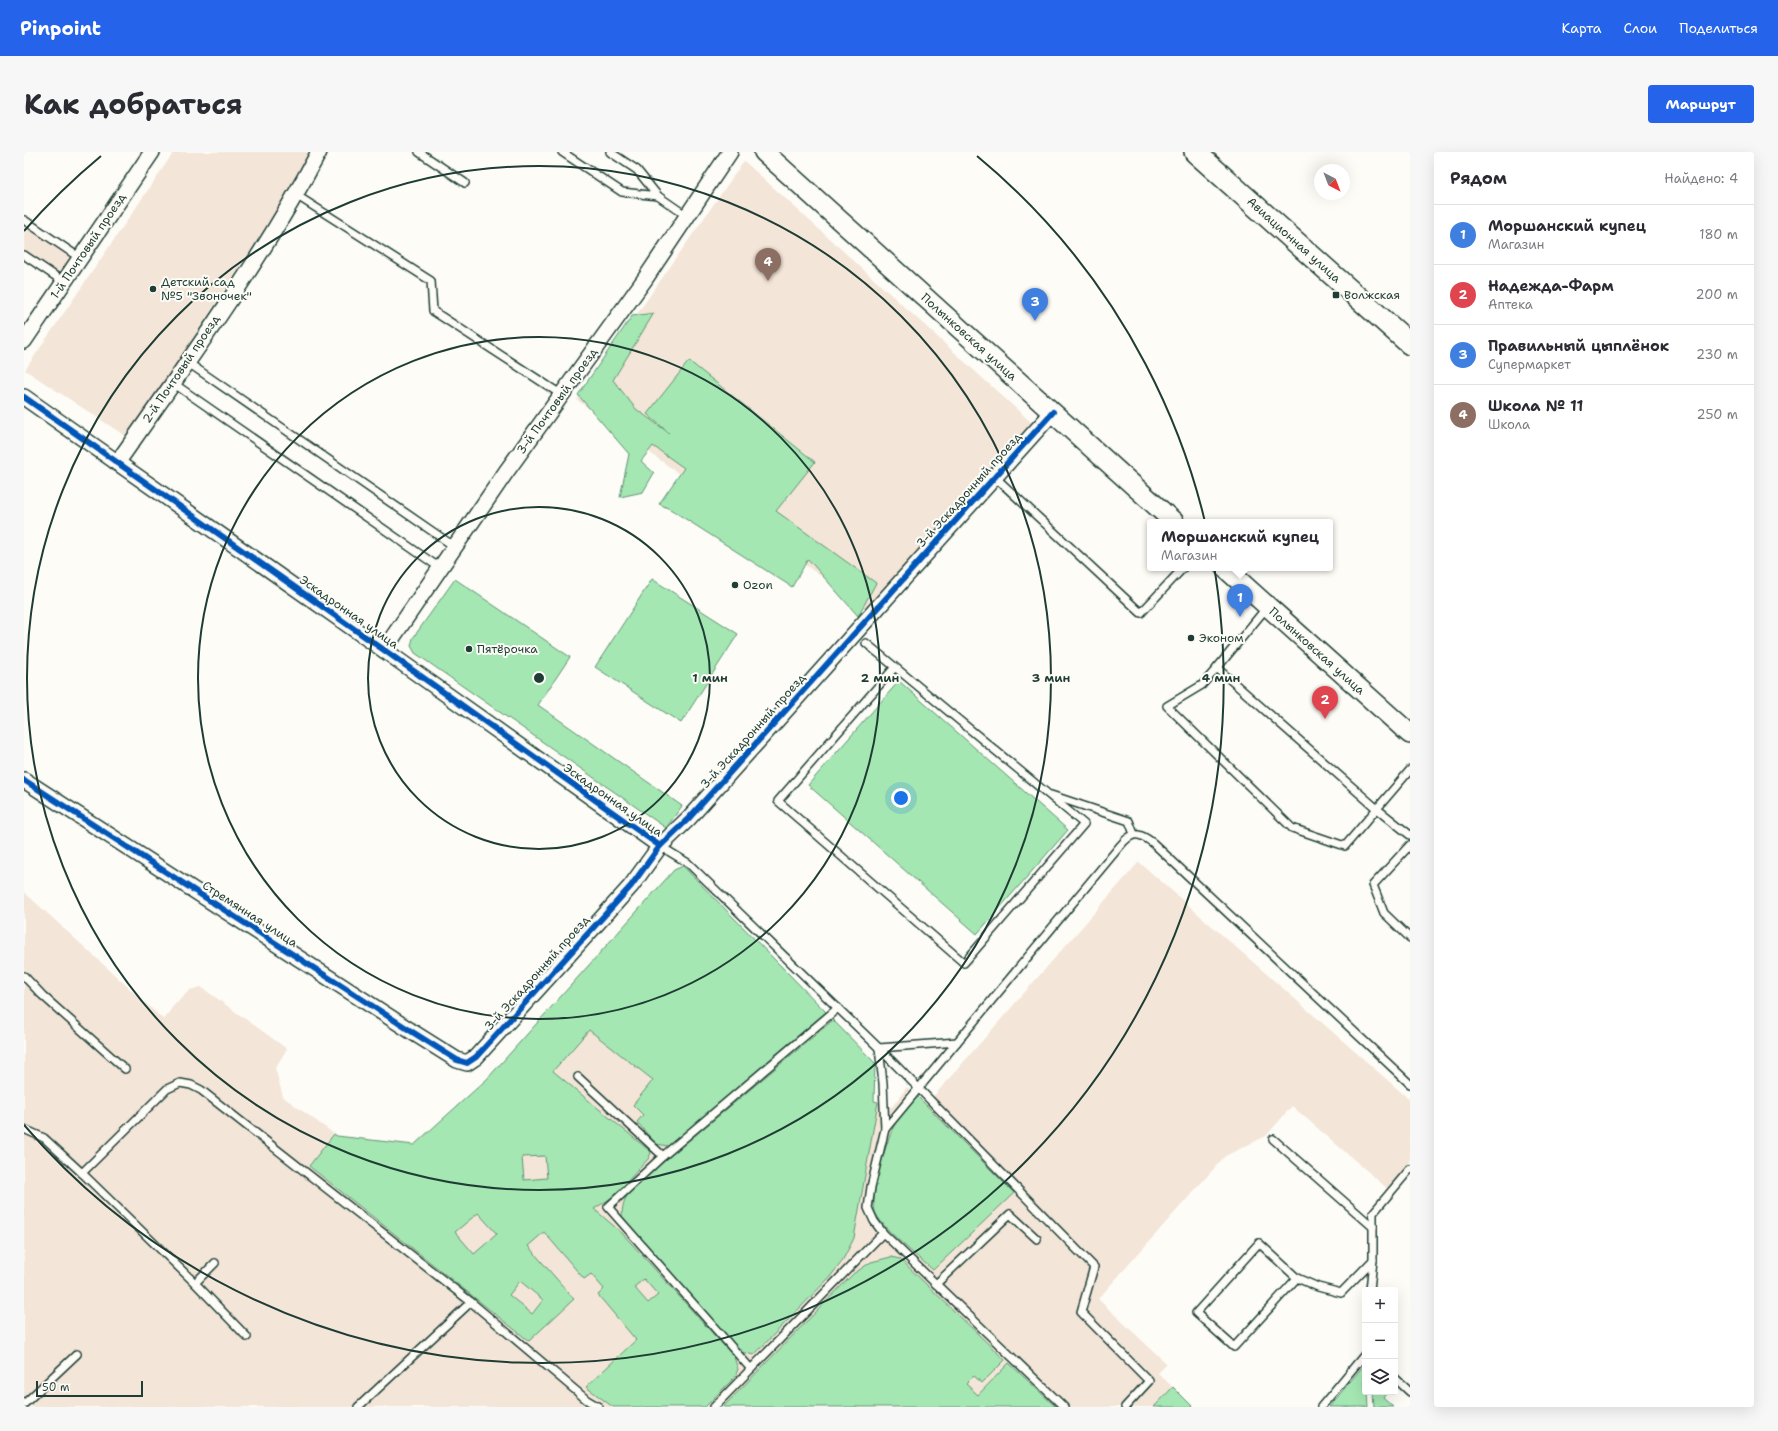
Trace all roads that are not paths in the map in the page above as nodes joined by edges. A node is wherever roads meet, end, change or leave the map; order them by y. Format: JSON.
{"nodes":[{"id":1,"x":152,"y":152,"type":"edge"},
{"id":2,"x":319,"y":152,"type":"edge"},
{"id":3,"x":419,"y":152,"type":"edge"},
{"id":4,"x":562,"y":152,"type":"edge"},
{"id":5,"x":610,"y":152,"type":"edge"},
{"id":6,"x":730,"y":152,"type":"edge"},
{"id":7,"x":764,"y":152,"type":"edge"},
{"id":8,"x":1195,"y":152,"type":"edge"},
{"id":9,"x":465,"y":183,"type":"dead end"},
{"id":10,"x":296,"y":195,"type":"junction"},
{"id":11,"x":658,"y":196,"type":"junction"},
{"id":12,"x":687,"y":216,"type":"junction"},
{"id":13,"x":24,"y":220,"type":"edge"},
{"id":14,"x":24,"y":255,"type":"edge"},
{"id":15,"x":80,"y":258,"type":"junction"},
{"id":16,"x":64,"y":282,"type":"junction"},
{"id":17,"x":24,"y":340,"type":"edge"},
{"id":18,"x":1410,"y":344,"type":"edge"},
{"id":19,"x":187,"y":362,"type":"junction"},
{"id":20,"x":173,"y":383,"type":"junction"},
{"id":21,"x":562,"y":395,"type":"junction"},
{"id":22,"x":24,"y":397,"type":"edge"},
{"id":23,"x":1053,"y":412,"type":"junction"},
{"id":24,"x":118,"y":463,"type":"junction"},
{"id":25,"x":994,"y":477,"type":"junction"},
{"id":26,"x":1171,"y":519,"type":"edge"},
{"id":27,"x":455,"y":547,"type":"junction"},
{"id":28,"x":440,"y":568,"type":"junction"},
{"id":29,"x":1180,"y":571,"type":"edge"},
{"id":30,"x":1228,"y":571,"type":"edge"},
{"id":31,"x":1267,"y":607,"type":"junction"},
{"id":32,"x":866,"y":643,"type":"dead end"},
{"id":33,"x":384,"y":650,"type":"junction"},
{"id":34,"x":895,"y":667,"type":"junction"},
{"id":35,"x":1217,"y":668,"type":"junction"},
{"id":36,"x":1410,"y":734,"type":"edge"},
{"id":37,"x":1410,"y":770,"type":"edge"},
{"id":38,"x":24,"y":780,"type":"edge"},
{"id":39,"x":1048,"y":794,"type":"junction"},
{"id":40,"x":1376,"y":808,"type":"junction"},
{"id":41,"x":1134,"y":834,"type":"junction"},
{"id":42,"x":1410,"y":835,"type":"edge"},
{"id":43,"x":1410,"y":845,"type":"edge"},
{"id":44,"x":660,"y":846,"type":"junction"},
{"id":45,"x":1410,"y":938,"type":"edge"},
{"id":46,"x":24,"y":976,"type":"edge"},
{"id":47,"x":838,"y":1008,"type":"junction"},
{"id":48,"x":957,"y":1042,"type":"junction"},
{"id":49,"x":879,"y":1048,"type":"junction"},
{"id":50,"x":467,"y":1063,"type":"joint"},
{"id":51,"x":125,"y":1069,"type":"dead end"},
{"id":52,"x":578,"y":1077,"type":"dead end"},
{"id":53,"x":1410,"y":1084,"type":"edge"},
{"id":54,"x":919,"y":1088,"type":"junction"},
{"id":55,"x":24,"y":1129,"type":"edge"},
{"id":56,"x":885,"y":1129,"type":"junction"},
{"id":57,"x":1273,"y":1139,"type":"dead end"},
{"id":58,"x":663,"y":1156,"type":"junction"},
{"id":59,"x":1410,"y":1169,"type":"edge"},
{"id":60,"x":82,"y":1172,"type":"junction"},
{"id":61,"x":1373,"y":1227,"type":"junction"},
{"id":62,"x":883,"y":1233,"type":"junction"},
{"id":63,"x":1037,"y":1239,"type":"dead end"},
{"id":64,"x":1372,"y":1260,"type":"junction"},
{"id":65,"x":215,"y":1263,"type":"dead end"},
{"id":66,"x":1297,"y":1278,"type":"junction"},
{"id":67,"x":195,"y":1283,"type":"junction"},
{"id":68,"x":936,"y":1284,"type":"junction"},
{"id":69,"x":1370,"y":1287,"type":"edge"},
{"id":70,"x":471,"y":1302,"type":"junction"},
{"id":71,"x":247,"y":1337,"type":"dead end"},
{"id":72,"x":77,"y":1354,"type":"dead end"},
{"id":73,"x":1362,"y":1358,"type":"edge"},
{"id":74,"x":751,"y":1369,"type":"junction"},
{"id":75,"x":1398,"y":1381,"type":"edge"},
{"id":76,"x":1410,"y":1392,"type":"edge"},
{"id":77,"x":24,"y":1404,"type":"edge"},
{"id":78,"x":358,"y":1407,"type":"edge"},
{"id":79,"x":599,"y":1407,"type":"edge"},
{"id":80,"x":714,"y":1407,"type":"edge"},
{"id":81,"x":1064,"y":1407,"type":"edge"},
{"id":82,"x":1125,"y":1407,"type":"edge"},
{"id":83,"x":1321,"y":1407,"type":"edge"}],
"edges":[{"from":1,"to":15,"type":"street","name":"1-й Почтовый проезд"},
{"from":2,"to":10,"type":"street","name":"2-й Почтовый проезд"},
{"from":3,"to":9,"type":"lane"},
{"from":4,"to":11,"type":"lane"},
{"from":5,"to":11,"type":"lane"},
{"from":6,"to":12,"type":"street","name":"3-й Почтовый проезд"},
{"from":7,"to":23,"type":"street","name":"Полынковская улица"},
{"from":8,"to":18,"type":"main road","name":"Авиационная улица"},
{"from":10,"to":19,"type":"street","name":"2-й Почтовый проезд"},
{"from":10,"to":21,"type":"lane"},
{"from":11,"to":12,"type":"lane"},
{"from":12,"to":21,"type":"street","name":"3-й Почтовый проезд"},
{"from":13,"to":15,"type":"lane"},
{"from":14,"to":16,"type":"lane"},
{"from":15,"to":16,"type":"street","name":"1-й Почтовый проезд"},
{"from":16,"to":17,"type":"street","name":"1-й Почтовый проезд"},
{"from":19,"to":20,"type":"street","name":"2-й Почтовый проезд"},
{"from":19,"to":27,"type":"lane"},
{"from":20,"to":24,"type":"street","name":"2-й Почтовый проезд"},
{"from":20,"to":28,"type":"lane"},
{"from":21,"to":27,"type":"street","name":"3-й Почтовый проезд"},
{"from":22,"to":24,"type":"street","name":"Эскадронная улица"},
{"from":23,"to":25,"type":"street","name":"3-й Эскадронный проезд"},
{"from":23,"to":26,"type":"street","name":"Полынковская улица"},
{"from":24,"to":33,"type":"street","name":"Эскадронная улица"},
{"from":25,"to":29,"type":"lane"},
{"from":25,"to":44,"type":"street","name":"3-й Эскадронный проезд"},
{"from":27,"to":28,"type":"street","name":"3-й Почтовый проезд"},
{"from":28,"to":33,"type":"street","name":"3-й Почтовый проезд"},
{"from":30,"to":31,"type":"street","name":"Полынковская улица"},
{"from":31,"to":35,"type":"lane"},
{"from":31,"to":36,"type":"street","name":"Полынковская улица"},
{"from":32,"to":34,"type":"lane"},
{"from":33,"to":44,"type":"street","name":"Эскадронная улица"},
{"from":34,"to":39,"type":"lane"},
{"from":34,"to":39,"type":"lane"},
{"from":35,"to":40,"type":"lane"},
{"from":35,"to":40,"type":"lane"},
{"from":37,"to":40,"type":"lane"},
{"from":38,"to":50,"type":"street","name":"Стремянная улица"},
{"from":39,"to":41,"type":"lane"},
{"from":40,"to":42,"type":"lane"},
{"from":41,"to":48,"type":"lane"},
{"from":41,"to":53,"type":"lane"},
{"from":43,"to":45,"type":"lane"},
{"from":44,"to":47,"type":"lane"},
{"from":44,"to":50,"type":"street","name":"3-й Эскадронный проезд"},
{"from":46,"to":51,"type":"lane"},
{"from":47,"to":49,"type":"lane"},
{"from":47,"to":58,"type":"lane"},
{"from":48,"to":49,"type":"lane"},
{"from":48,"to":54,"type":"lane"},
{"from":49,"to":54,"type":"lane"},
{"from":49,"to":56,"type":"lane"},
{"from":52,"to":58,"type":"lane"},
{"from":54,"to":56,"type":"lane"},
{"from":54,"to":82,"type":"lane"},
{"from":55,"to":60,"type":"lane"},
{"from":56,"to":62,"type":"lane"},
{"from":57,"to":61,"type":"lane"},
{"from":58,"to":74,"type":"lane"},
{"from":59,"to":61,"type":"lane"},
{"from":60,"to":67,"type":"lane"},
{"from":60,"to":70,"type":"lane"},
{"from":61,"to":64,"type":"lane"},
{"from":62,"to":68,"type":"lane"},
{"from":62,"to":74,"type":"lane"},
{"from":63,"to":68,"type":"lane"},
{"from":64,"to":66,"type":"lane"},
{"from":64,"to":69,"type":"lane"},
{"from":65,"to":67,"type":"lane"},
{"from":66,"to":66,"type":"lane"},
{"from":67,"to":71,"type":"lane"},
{"from":68,"to":81,"type":"lane"},
{"from":70,"to":78,"type":"lane"},
{"from":70,"to":79,"type":"lane"},
{"from":72,"to":77,"type":"lane"},
{"from":73,"to":83,"type":"lane"},
{"from":74,"to":80,"type":"lane"},
{"from":75,"to":76,"type":"lane"}]}
